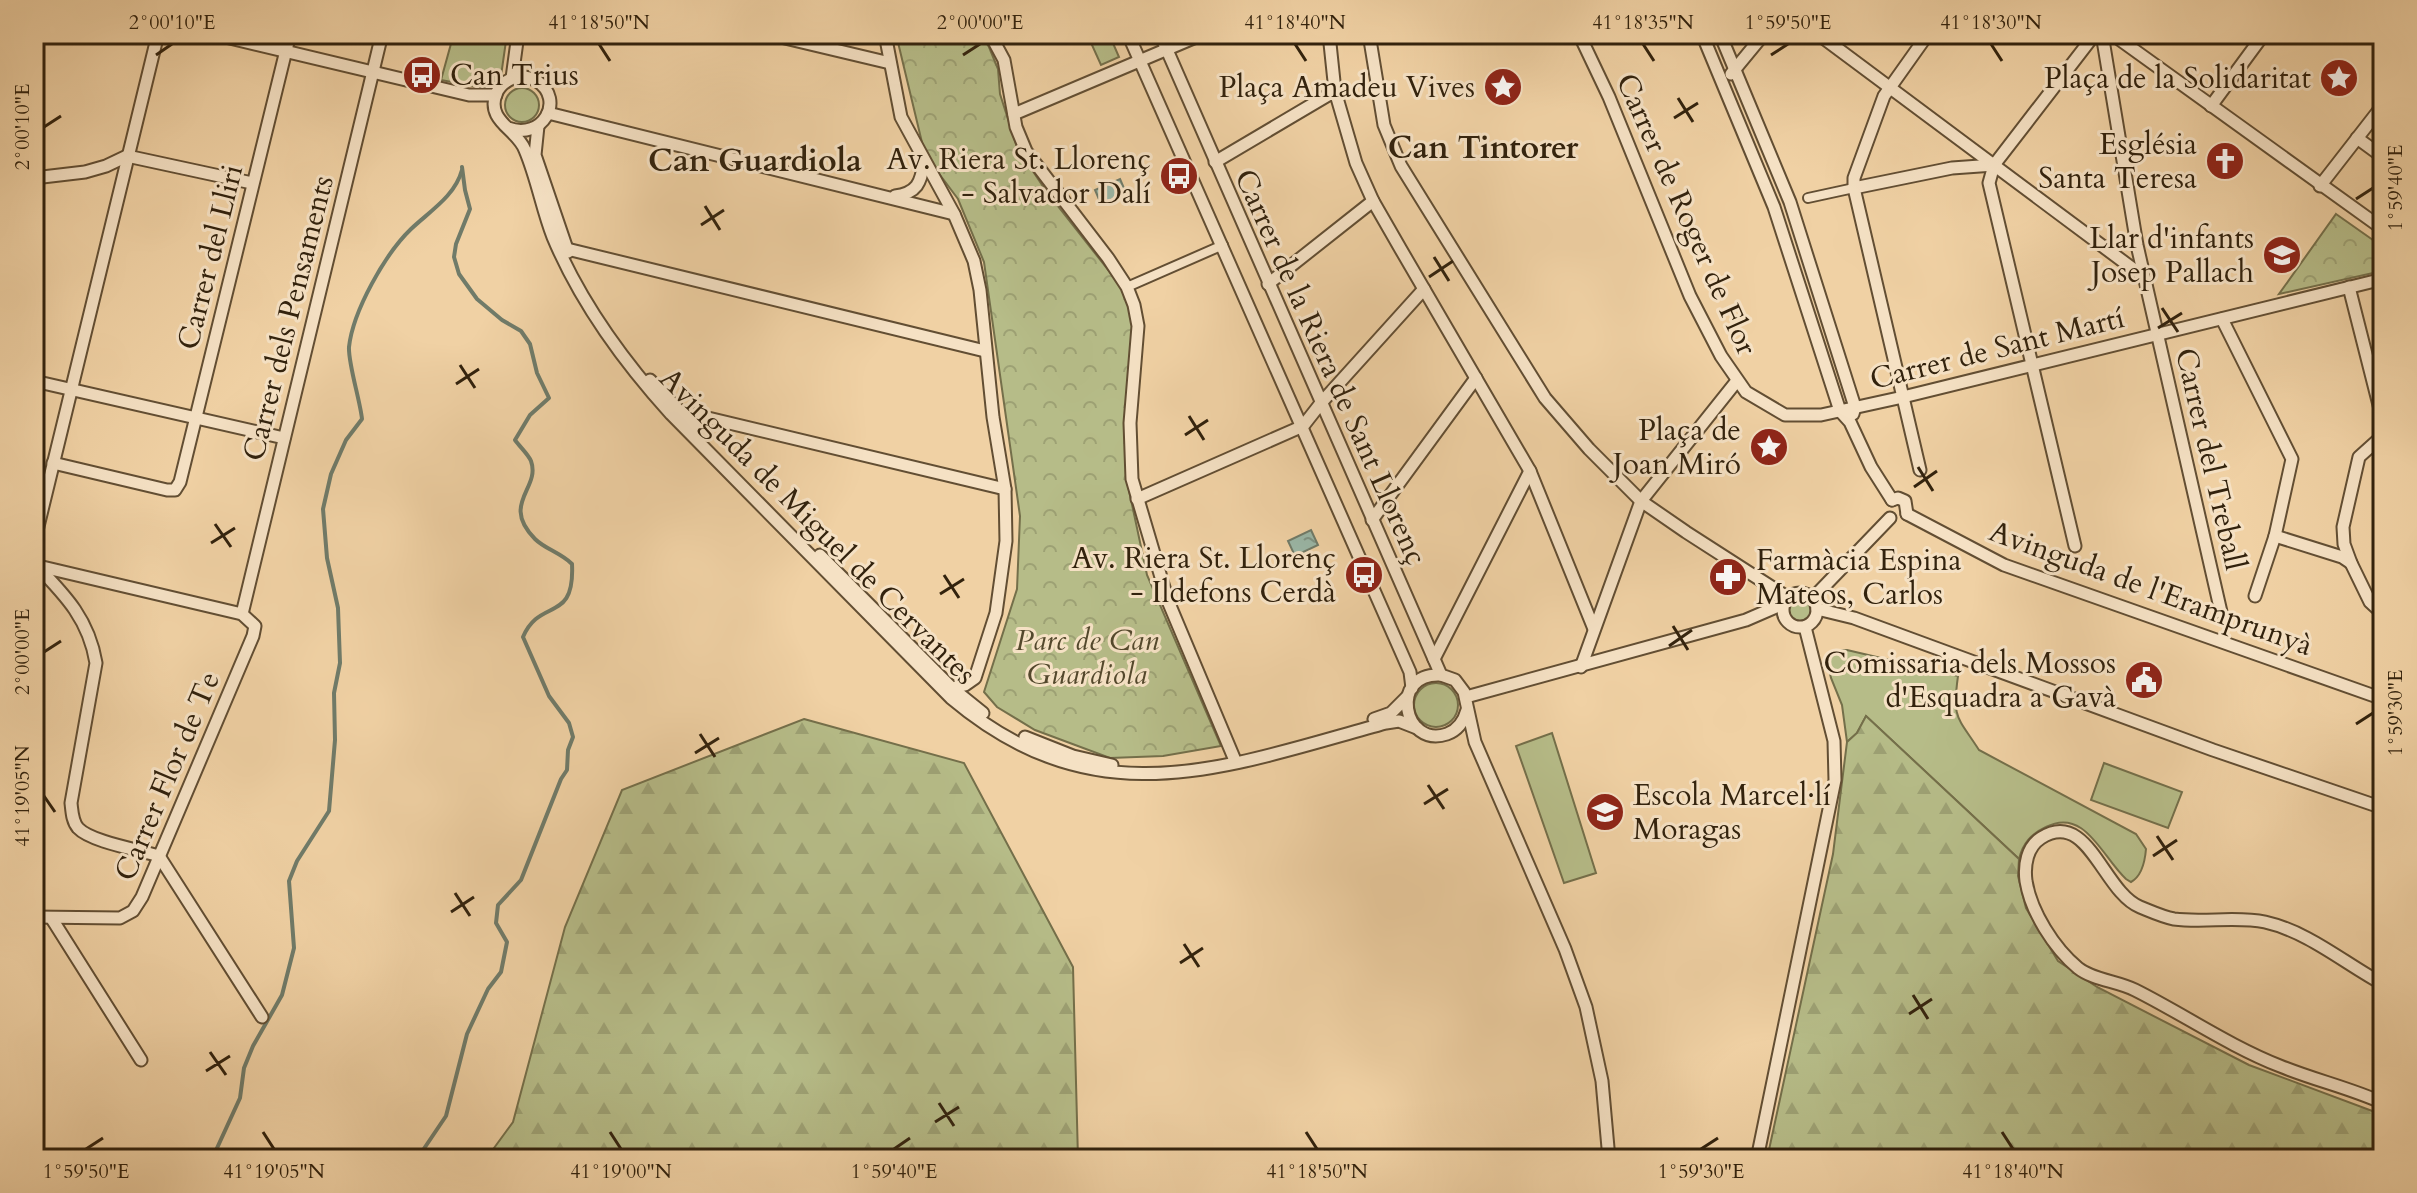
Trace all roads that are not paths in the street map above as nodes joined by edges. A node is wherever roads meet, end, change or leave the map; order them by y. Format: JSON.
{"nodes":[{"id":1,"x":158,"y":34,"type":"edge"},
{"id":2,"x":213,"y":34,"type":"edge"},
{"id":3,"x":290,"y":34,"type":"edge"},
{"id":4,"x":382,"y":34,"type":"edge"},
{"id":5,"x":518,"y":34,"type":"edge"},
{"id":6,"x":768,"y":34,"type":"edge"},
{"id":7,"x":885,"y":34,"type":"edge"},
{"id":8,"x":990,"y":34,"type":"edge"},
{"id":9,"x":1128,"y":34,"type":"edge"},
{"id":10,"x":1160,"y":34,"type":"edge"},
{"id":11,"x":1203,"y":34,"type":"edge"},
{"id":12,"x":1329,"y":34,"type":"edge"},
{"id":13,"x":1369,"y":34,"type":"edge"},
{"id":14,"x":1579,"y":34,"type":"edge"},
{"id":15,"x":1702,"y":34,"type":"edge"},
{"id":16,"x":1720,"y":34,"type":"edge"},
{"id":17,"x":1764,"y":34,"type":"edge"},
{"id":18,"x":1818,"y":34,"type":"edge"},
{"id":19,"x":1928,"y":34,"type":"edge"},
{"id":20,"x":2095,"y":34,"type":"edge"},
{"id":21,"x":2102,"y":34,"type":"edge"},
{"id":22,"x":2112,"y":34,"type":"edge"},
{"id":23,"x":2264,"y":34,"type":"edge"},
{"id":24,"x":1166,"y":48,"type":"junction"},
{"id":25,"x":286,"y":52,"type":"junction"},
{"id":26,"x":1139,"y":60,"type":"junction"},
{"id":27,"x":890,"y":63,"type":"junction"},
{"id":28,"x":1735,"y":69,"type":"junction"},
{"id":29,"x":373,"y":74,"type":"junction"},
{"id":30,"x":512,"y":78,"type":"junction"},
{"id":31,"x":1724,"y":81,"type":"junction"},
{"id":32,"x":1889,"y":87,"type":"junction"},
{"id":33,"x":1335,"y":91,"type":"junction"},
{"id":34,"x":496,"y":95,"type":"junction"},
{"id":35,"x":2383,"y":105,"type":"edge"},
{"id":36,"x":2211,"y":106,"type":"junction"},
{"id":37,"x":548,"y":113,"type":"junction"},
{"id":38,"x":1014,"y":114,"type":"junction"},
{"id":39,"x":538,"y":126,"type":"junction"},
{"id":40,"x":508,"y":128,"type":"junction"},
{"id":41,"x":2357,"y":138,"type":"junction"},
{"id":42,"x":127,"y":156,"type":"junction"},
{"id":43,"x":2383,"y":157,"type":"edge"},
{"id":44,"x":924,"y":162,"type":"junction"},
{"id":45,"x":1215,"y":162,"type":"junction"},
{"id":46,"x":1994,"y":165,"type":"junction"},
{"id":47,"x":34,"y":178,"type":"edge"},
{"id":48,"x":252,"y":183,"type":"junction"},
{"id":49,"x":2320,"y":186,"type":"junction"},
{"id":50,"x":1854,"y":188,"type":"junction"},
{"id":51,"x":889,"y":196,"type":"junction"},
{"id":52,"x":1808,"y":198,"type":"dead end"},
{"id":53,"x":1373,"y":201,"type":"junction"},
{"id":54,"x":954,"y":214,"type":"junction"},
{"id":55,"x":2383,"y":229,"type":"edge"},
{"id":56,"x":1223,"y":245,"type":"junction"},
{"id":57,"x":567,"y":249,"type":"junction"},
{"id":58,"x":2144,"y":277,"type":"junction"},
{"id":59,"x":2383,"y":279,"type":"edge"},
{"id":60,"x":1268,"y":284,"type":"junction"},
{"id":61,"x":1127,"y":287,"type":"junction"},
{"id":62,"x":2349,"y":287,"type":"junction"},
{"id":63,"x":1424,"y":289,"type":"junction"},
{"id":64,"x":2222,"y":319,"type":"junction"},
{"id":65,"x":2157,"y":334,"type":"junction"},
{"id":66,"x":985,"y":351,"type":"junction"},
{"id":67,"x":2031,"y":364,"type":"junction"},
{"id":68,"x":1476,"y":378,"type":"junction"},
{"id":69,"x":34,"y":381,"type":"edge"},
{"id":70,"x":1736,"y":382,"type":"junction"},
{"id":71,"x":71,"y":390,"type":"junction"},
{"id":72,"x":1903,"y":397,"type":"junction"},
{"id":73,"x":1321,"y":403,"type":"junction"},
{"id":74,"x":1855,"y":407,"type":"junction"},
{"id":75,"x":1840,"y":411,"type":"junction"},
{"id":76,"x":681,"y":412,"type":"junction"},
{"id":77,"x":195,"y":419,"type":"junction"},
{"id":78,"x":2383,"y":421,"type":"edge"},
{"id":79,"x":1850,"y":422,"type":"junction"},
{"id":80,"x":1303,"y":426,"type":"junction"},
{"id":81,"x":2383,"y":431,"type":"edge"},
{"id":82,"x":284,"y":438,"type":"junction"},
{"id":83,"x":53,"y":463,"type":"junction"},
{"id":84,"x":1920,"y":470,"type":"dead end"},
{"id":85,"x":1530,"y":471,"type":"junction"},
{"id":86,"x":1005,"y":489,"type":"junction"},
{"id":87,"x":1137,"y":499,"type":"junction"},
{"id":88,"x":1892,"y":500,"type":"junction"},
{"id":89,"x":1641,"y":501,"type":"junction"},
{"id":90,"x":1907,"y":514,"type":"junction"},
{"id":91,"x":1890,"y":518,"type":"junction"},
{"id":92,"x":1372,"y":520,"type":"junction"},
{"id":93,"x":2275,"y":536,"type":"junction"},
{"id":94,"x":34,"y":543,"type":"edge"},
{"id":95,"x":2075,"y":546,"type":"dead end"},
{"id":96,"x":2351,"y":563,"type":"junction"},
{"id":97,"x":35,"y":565,"type":"edge"},
{"id":98,"x":2255,"y":596,"type":"dead end"},
{"id":99,"x":1785,"y":600,"type":"junction"},
{"id":100,"x":1815,"y":603,"type":"junction"},
{"id":101,"x":2221,"y":612,"type":"dead end"},
{"id":102,"x":242,"y":614,"type":"junction"},
{"id":103,"x":2383,"y":614,"type":"edge"},
{"id":104,"x":1752,"y":618,"type":"junction"},
{"id":105,"x":1786,"y":621,"type":"junction"},
{"id":106,"x":1805,"y":627,"type":"junction"},
{"id":107,"x":1594,"y":629,"type":"junction"},
{"id":108,"x":1434,"y":659,"type":"junction"},
{"id":109,"x":1581,"y":667,"type":"junction"},
{"id":110,"x":1441,"y":675,"type":"junction"},
{"id":111,"x":952,"y":688,"type":"junction"},
{"id":112,"x":1410,"y":692,"type":"junction"},
{"id":113,"x":2383,"y":699,"type":"edge"},
{"id":114,"x":1467,"y":704,"type":"junction"},
{"id":115,"x":1417,"y":728,"type":"junction"},
{"id":116,"x":1452,"y":732,"type":"junction"},
{"id":117,"x":1475,"y":742,"type":"junction"},
{"id":118,"x":1234,"y":758,"type":"junction"},
{"id":119,"x":2383,"y":808,"type":"edge"},
{"id":120,"x":159,"y":856,"type":"junction"},
{"id":121,"x":34,"y":917,"type":"edge"},
{"id":122,"x":52,"y":919,"type":"junction"},
{"id":123,"x":2383,"y":984,"type":"edge"},
{"id":124,"x":262,"y":1017,"type":"dead end"},
{"id":125,"x":141,"y":1060,"type":"dead end"},
{"id":126,"x":2383,"y":1103,"type":"edge"},
{"id":127,"x":1609,"y":1159,"type":"edge"},
{"id":128,"x":1757,"y":1159,"type":"edge"}],
"edges":[{"from":1,"to":42,"type":"street"},
{"from":2,"to":25,"type":"street"},
{"from":3,"to":25,"type":"street","name":"Carrer del Lliri"},
{"from":4,"to":29,"type":"street","name":"Carrer dels Pensaments"},
{"from":5,"to":30,"type":"street"},
{"from":6,"to":27,"type":"street"},
{"from":7,"to":27,"type":"street"},
{"from":8,"to":38,"type":"street"},
{"from":9,"to":26,"type":"street"},
{"from":10,"to":24,"type":"street","name":"Carrer de la Riera de Sant Llorenç"},
{"from":11,"to":24,"type":"street"},
{"from":12,"to":33,"type":"street"},
{"from":13,"to":89,"type":"street"},
{"from":14,"to":70,"type":"street","name":"Carrer de Roger de Flor"},
{"from":15,"to":31,"type":"street"},
{"from":16,"to":28,"type":"street"},
{"from":17,"to":28,"type":"street"},
{"from":18,"to":32,"type":"street"},
{"from":19,"to":32,"type":"street"},
{"from":20,"to":46,"type":"street"},
{"from":21,"to":58,"type":"street","name":"Carrer del Treball"},
{"from":22,"to":36,"type":"street"},
{"from":23,"to":36,"type":"street"},
{"from":24,"to":26,"type":"street"},
{"from":24,"to":45,"type":"street","name":"Carrer de la Riera de Sant Llorenç"},
{"from":25,"to":29,"type":"street"},
{"from":25,"to":48,"type":"street","name":"Carrer del Lliri"},
{"from":26,"to":38,"type":"street"},
{"from":26,"to":56,"type":"street"},
{"from":27,"to":44,"type":"street"},
{"from":28,"to":31,"type":"street"},
{"from":28,"to":74,"type":"street"},
{"from":29,"to":34,"type":"street"},
{"from":29,"to":82,"type":"street","name":"Carrer dels Pensaments"},
{"from":30,"to":34,"type":"street"},
{"from":30,"to":37,"type":"street"},
{"from":31,"to":75,"type":"street"},
{"from":32,"to":46,"type":"street"},
{"from":32,"to":50,"type":"street"},
{"from":33,"to":45,"type":"street"},
{"from":33,"to":53,"type":"street"},
{"from":34,"to":40,"type":"street"},
{"from":35,"to":41,"type":"street"},
{"from":36,"to":49,"type":"street"},
{"from":37,"to":39,"type":"street"},
{"from":37,"to":51,"type":"street"},
{"from":38,"to":61,"type":"street"},
{"from":39,"to":40,"type":"street"},
{"from":39,"to":57,"type":"street","name":"Avinguda de Miguel de Cervantes"},
{"from":40,"to":115,"type":"street","name":"Avinguda de Miguel de Cervantes"},
{"from":41,"to":43,"type":"street"},
{"from":41,"to":49,"type":"street"},
{"from":42,"to":47,"type":"street"},
{"from":42,"to":48,"type":"street"},
{"from":42,"to":71,"type":"street"},
{"from":44,"to":51,"type":"street"},
{"from":44,"to":54,"type":"street"},
{"from":45,"to":60,"type":"street","name":"Carrer de la Riera de Sant Llorenç"},
{"from":46,"to":50,"type":"street"},
{"from":46,"to":58,"type":"street"},
{"from":46,"to":67,"type":"street"},
{"from":48,"to":77,"type":"street","name":"Carrer del Lliri"},
{"from":49,"to":55,"type":"street"},
{"from":50,"to":52,"type":"street"},
{"from":50,"to":72,"type":"street"},
{"from":51,"to":54,"type":"street"},
{"from":53,"to":60,"type":"street"},
{"from":53,"to":63,"type":"street"},
{"from":54,"to":66,"type":"street"},
{"from":56,"to":61,"type":"street"},
{"from":56,"to":80,"type":"street"},
{"from":57,"to":66,"type":"street"},
{"from":57,"to":76,"type":"street","name":"Avinguda de Miguel de Cervantes"},
{"from":58,"to":65,"type":"street","name":"Carrer del Treball"},
{"from":59,"to":62,"type":"street","name":"Carrer de Sant Martí"},
{"from":60,"to":73,"type":"street","name":"Carrer de la Riera de Sant Llorenç"},
{"from":61,"to":87,"type":"street"},
{"from":62,"to":64,"type":"street","name":"Carrer de Sant Martí"},
{"from":62,"to":78,"type":"street"},
{"from":63,"to":68,"type":"street"},
{"from":63,"to":73,"type":"street"},
{"from":64,"to":65,"type":"street","name":"Carrer de Sant Martí"},
{"from":64,"to":93,"type":"street"},
{"from":65,"to":67,"type":"street","name":"Carrer de Sant Martí"},
{"from":65,"to":101,"type":"street","name":"Carrer del Treball"},
{"from":66,"to":86,"type":"street"},
{"from":67,"to":72,"type":"street","name":"Carrer de Sant Martí"},
{"from":67,"to":95,"type":"street"},
{"from":68,"to":85,"type":"street"},
{"from":68,"to":92,"type":"street"},
{"from":69,"to":71,"type":"street"},
{"from":70,"to":75,"type":"street","name":"Carrer de Roger de Flor"},
{"from":70,"to":89,"type":"street"},
{"from":71,"to":77,"type":"street"},
{"from":71,"to":83,"type":"street"},
{"from":72,"to":74,"type":"street","name":"Carrer de Sant Martí"},
{"from":72,"to":84,"type":"street"},
{"from":73,"to":80,"type":"street"},
{"from":73,"to":92,"type":"street","name":"Carrer de la Riera de Sant Llorenç"},
{"from":74,"to":75,"type":"street","name":"Carrer de Roger de Flor"},
{"from":74,"to":79,"type":"street"},
{"from":75,"to":79,"type":"street"},
{"from":76,"to":86,"type":"street"},
{"from":76,"to":111,"type":"street","name":"Avinguda de Miguel de Cervantes"},
{"from":77,"to":82,"type":"street"},
{"from":77,"to":83,"type":"street","name":"Carrer del Lliri"},
{"from":79,"to":88,"type":"street"},
{"from":80,"to":87,"type":"street"},
{"from":80,"to":112,"type":"street"},
{"from":81,"to":96,"type":"street"},
{"from":82,"to":102,"type":"street","name":"Carrer dels Pensaments"},
{"from":83,"to":94,"type":"street"},
{"from":85,"to":107,"type":"street"},
{"from":85,"to":108,"type":"street"},
{"from":86,"to":111,"type":"street"},
{"from":87,"to":118,"type":"street"},
{"from":88,"to":90,"type":"street"},
{"from":88,"to":91,"type":"street"},
{"from":89,"to":99,"type":"street"},
{"from":89,"to":107,"type":"street"},
{"from":90,"to":91,"type":"street"},
{"from":90,"to":113,"type":"street","name":"Avinguda de l'Eramprunyà"},
{"from":91,"to":100,"type":"street"},
{"from":92,"to":108,"type":"street","name":"Carrer de la Riera de Sant Llorenç"},
{"from":93,"to":96,"type":"street"},
{"from":93,"to":98,"type":"street"},
{"from":96,"to":103,"type":"street"},
{"from":97,"to":102,"type":"street"},
{"from":97,"to":120,"type":"street"},
{"from":99,"to":100,"type":"street"},
{"from":99,"to":104,"type":"street"},
{"from":99,"to":105,"type":"street"},
{"from":100,"to":106,"type":"street"},
{"from":100,"to":119,"type":"street"},
{"from":102,"to":120,"type":"street","name":"Carrer Flor de Te"},
{"from":104,"to":105,"type":"street"},
{"from":104,"to":109,"type":"street"},
{"from":105,"to":106,"type":"street"},
{"from":106,"to":128,"type":"street"},
{"from":107,"to":109,"type":"street"},
{"from":108,"to":110,"type":"street","name":"Carrer de la Riera de Sant Llorenç"},
{"from":109,"to":114,"type":"street"},
{"from":110,"to":112,"type":"street"},
{"from":110,"to":114,"type":"street","name":"Carrer de la Riera de Sant Llorenç"},
{"from":111,"to":118,"type":"street","name":"Avinguda de Miguel de Cervantes"},
{"from":112,"to":115,"type":"street"},
{"from":112,"to":118,"type":"street","name":"Avinguda de Miguel de Cervantes"},
{"from":114,"to":116,"type":"street"},
{"from":114,"to":117,"type":"street"},
{"from":115,"to":116,"type":"street"},
{"from":116,"to":117,"type":"street"},
{"from":117,"to":127,"type":"street"},
{"from":120,"to":122,"type":"street","name":"Carrer Flor de Te"},
{"from":120,"to":124,"type":"street"},
{"from":121,"to":122,"type":"street","name":"Carrer Flor de Te"},
{"from":122,"to":125,"type":"street"},
{"from":123,"to":126,"type":"street"}]}
